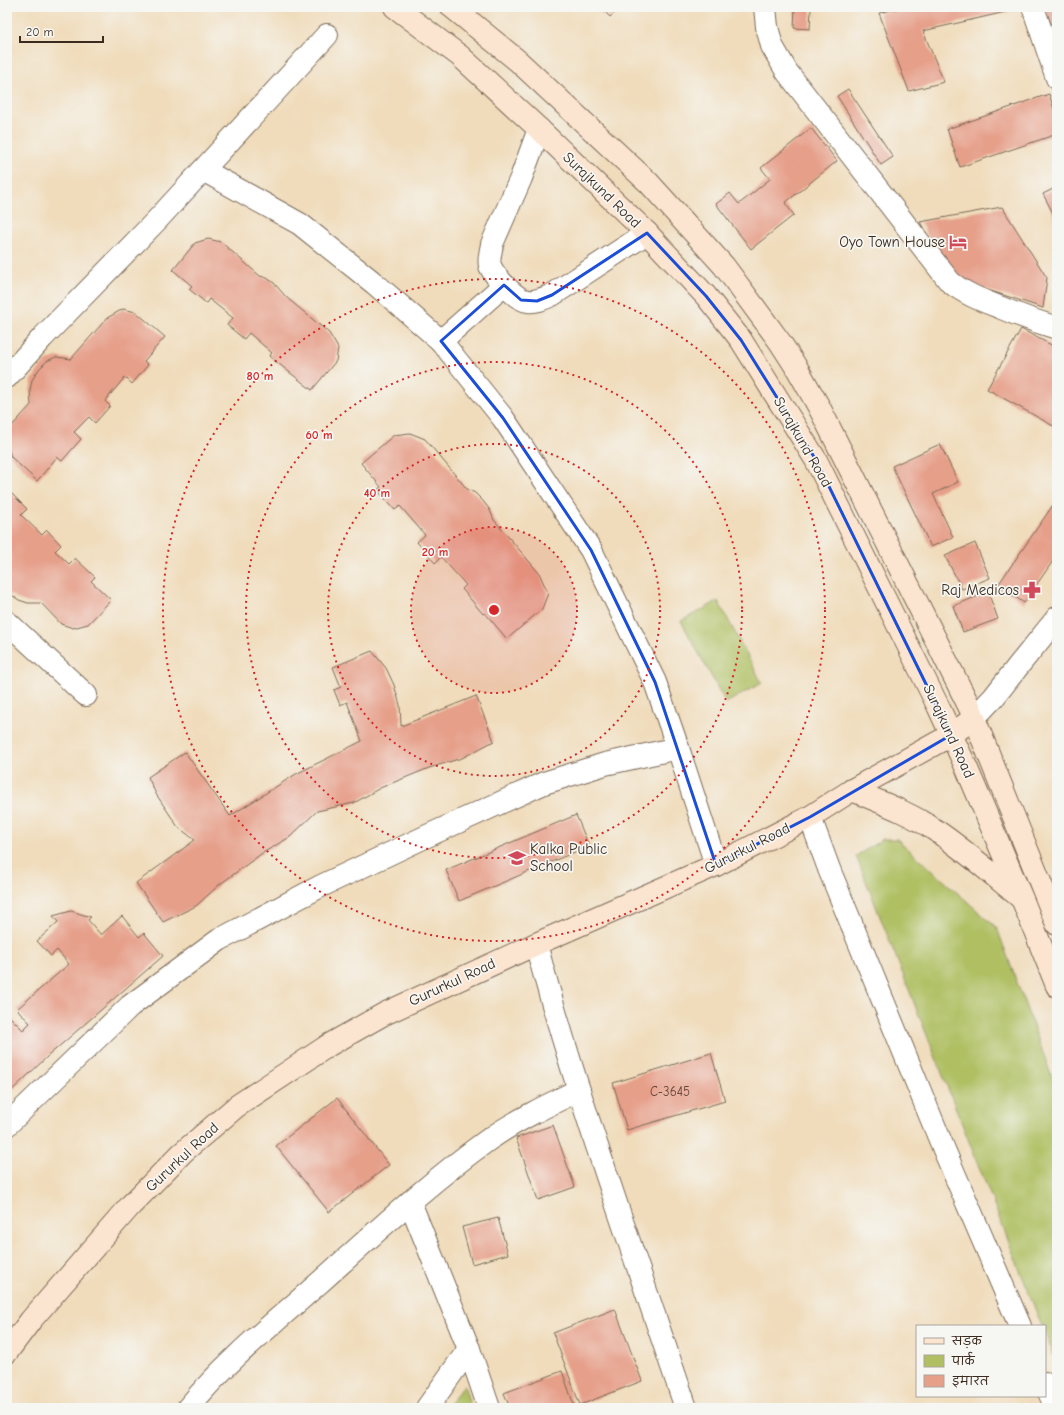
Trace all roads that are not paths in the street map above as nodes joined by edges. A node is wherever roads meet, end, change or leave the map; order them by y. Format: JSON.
{"nodes":[{"id":1,"x":395,"y":7,"type":"edge"},
{"id":2,"x":452,"y":7,"type":"edge"},
{"id":3,"x":765,"y":7,"type":"edge"},
{"id":4,"x":1033,"y":7,"type":"edge"},
{"id":5,"x":327,"y":35,"type":"dead end"},
{"id":6,"x":1057,"y":78,"type":"edge"},
{"id":7,"x":539,"y":129,"type":"junction"},
{"id":8,"x":203,"y":170,"type":"junction"},
{"id":9,"x":647,"y":233,"type":"junction"},
{"id":10,"x":504,"y":285,"type":"junction"},
{"id":11,"x":1057,"y":328,"type":"edge"},
{"id":12,"x":441,"y":341,"type":"junction"},
{"id":13,"x":7,"y":377,"type":"edge"},
{"id":14,"x":1057,"y":618,"type":"edge"},
{"id":15,"x":7,"y":622,"type":"edge"},
{"id":16,"x":86,"y":695,"type":"dead end"},
{"id":17,"x":974,"y":718,"type":"junction"},
{"id":18,"x":951,"y":735,"type":"junction"},
{"id":19,"x":678,"y":748,"type":"junction"},
{"id":20,"x":852,"y":790,"type":"junction"},
{"id":21,"x":810,"y":817,"type":"junction"},
{"id":22,"x":716,"y":865,"type":"junction"},
{"id":23,"x":1023,"y":900,"type":"junction"},
{"id":24,"x":1057,"y":924,"type":"edge"},
{"id":25,"x":536,"y":944,"type":"junction"},
{"id":26,"x":1057,"y":986,"type":"edge"},
{"id":27,"x":579,"y":1090,"type":"junction"},
{"id":28,"x":7,"y":1125,"type":"edge"},
{"id":29,"x":410,"y":1202,"type":"junction"},
{"id":30,"x":1020,"y":1325,"type":"edge"},
{"id":31,"x":469,"y":1349,"type":"junction"},
{"id":32,"x":7,"y":1352,"type":"edge"},
{"id":33,"x":1046,"y":1385,"type":"edge"},
{"id":34,"x":188,"y":1408,"type":"edge"},
{"id":35,"x":428,"y":1408,"type":"edge"},
{"id":36,"x":489,"y":1408,"type":"edge"},
{"id":37,"x":686,"y":1408,"type":"edge"},
{"id":38,"x":1056,"y":1408,"type":"edge"}],
"edges":[{"from":1,"to":7,"type":"main road","name":"Surajkund Road"},
{"from":2,"to":17,"type":"main road","name":"Surajkund Road"},
{"from":3,"to":11,"type":"street"},
{"from":4,"to":6,"type":"street"},
{"from":5,"to":8,"type":"street"},
{"from":7,"to":9,"type":"main road","name":"Surajkund Road"},
{"from":7,"to":10,"type":"street"},
{"from":8,"to":12,"type":"street"},
{"from":8,"to":13,"type":"street"},
{"from":9,"to":10,"type":"street"},
{"from":9,"to":18,"type":"main road","name":"Surajkund Road"},
{"from":10,"to":12,"type":"street"},
{"from":12,"to":19,"type":"street"},
{"from":14,"to":17,"type":"street"},
{"from":15,"to":16,"type":"street"},
{"from":17,"to":18,"type":"main road","name":"Gururkul Road"},
{"from":17,"to":24,"type":"main road","name":"Surajkund Road"},
{"from":18,"to":20,"type":"main road","name":"Gururkul Road"},
{"from":18,"to":23,"type":"main road","name":"Surajkund Road"},
{"from":19,"to":22,"type":"street"},
{"from":19,"to":28,"type":"street"},
{"from":20,"to":21,"type":"main road","name":"Gururkul Road"},
{"from":20,"to":23,"type":"main road"},
{"from":21,"to":22,"type":"main road","name":"Gururkul Road"},
{"from":21,"to":30,"type":"street"},
{"from":22,"to":25,"type":"main road","name":"Gururkul Road"},
{"from":23,"to":26,"type":"main road","name":"Surajkund Road"},
{"from":25,"to":27,"type":"street"},
{"from":25,"to":32,"type":"main road","name":"Gururkul Road"},
{"from":27,"to":29,"type":"street"},
{"from":27,"to":37,"type":"street"},
{"from":29,"to":31,"type":"street"},
{"from":29,"to":34,"type":"street"},
{"from":31,"to":35,"type":"street"},
{"from":31,"to":36,"type":"street"},
{"from":33,"to":38,"type":"street"}]}
